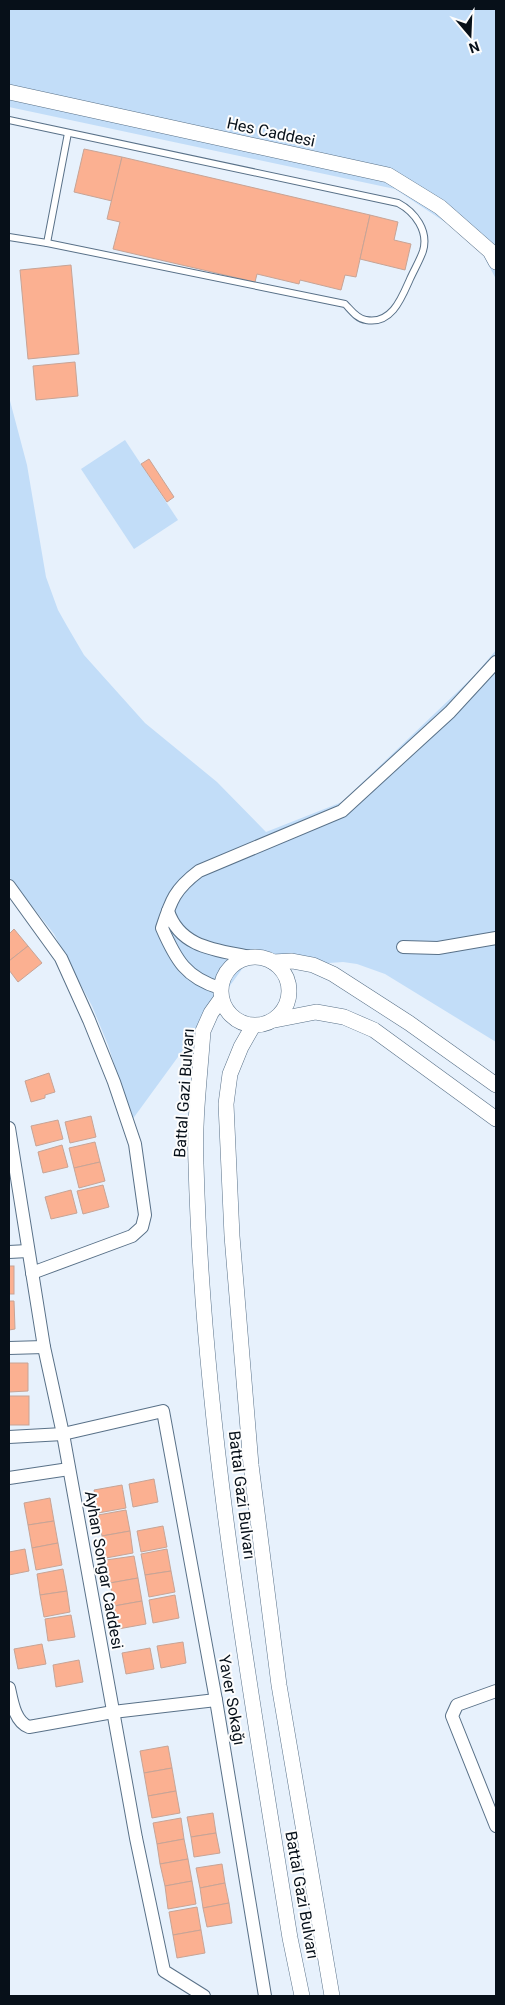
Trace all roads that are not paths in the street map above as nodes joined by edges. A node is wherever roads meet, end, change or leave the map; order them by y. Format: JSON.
{"nodes":[{"id":1,"x":9,"y":92,"type":"edge"},
{"id":2,"x":9,"y":120,"type":"edge"},
{"id":3,"x":68,"y":133,"type":"junction"},
{"id":4,"x":9,"y":238,"type":"edge"},
{"id":5,"x":47,"y":243,"type":"junction"},
{"id":6,"x":496,"y":262,"type":"edge"},
{"id":7,"x":496,"y":662,"type":"edge"},
{"id":8,"x":9,"y":886,"type":"edge"},
{"id":9,"x":168,"y":910,"type":"junction"},
{"id":10,"x":496,"y":938,"type":"edge"},
{"id":11,"x":402,"y":947,"type":"dead end"},
{"id":12,"x":250,"y":957,"type":"junction"},
{"id":13,"x":273,"y":962,"type":"junction"},
{"id":14,"x":221,"y":994,"type":"junction"},
{"id":15,"x":274,"y":1020,"type":"junction"},
{"id":16,"x":254,"y":1026,"type":"junction"},
{"id":17,"x":496,"y":1085,"type":"edge"},
{"id":18,"x":496,"y":1119,"type":"edge"},
{"id":19,"x":9,"y":1128,"type":"edge"},
{"id":20,"x":11,"y":1155,"type":"edge"},
{"id":21,"x":9,"y":1252,"type":"edge"},
{"id":22,"x":28,"y":1252,"type":"junction"},
{"id":23,"x":32,"y":1273,"type":"junction"},
{"id":24,"x":9,"y":1348,"type":"edge"},
{"id":25,"x":44,"y":1348,"type":"junction"},
{"id":26,"x":63,"y":1434,"type":"junction"},
{"id":27,"x":9,"y":1437,"type":"edge"},
{"id":28,"x":69,"y":1469,"type":"junction"},
{"id":29,"x":9,"y":1478,"type":"edge"},
{"id":30,"x":9,"y":1688,"type":"edge"},
{"id":31,"x":496,"y":1691,"type":"edge"},
{"id":32,"x":216,"y":1700,"type":"junction"},
{"id":33,"x":113,"y":1712,"type":"junction"},
{"id":34,"x":496,"y":1826,"type":"edge"},
{"id":35,"x":204,"y":1996,"type":"edge"},
{"id":36,"x":265,"y":1996,"type":"edge"},
{"id":37,"x":302,"y":1996,"type":"edge"},
{"id":38,"x":332,"y":1996,"type":"edge"}],
"edges":[{"from":1,"to":6,"type":"street","name":"Hes Caddesi"},
{"from":2,"to":3,"type":"lane"},
{"from":3,"to":5,"type":"lane"},
{"from":3,"to":5,"type":"lane"},
{"from":4,"to":5,"type":"lane"},
{"from":7,"to":9,"type":"street"},
{"from":8,"to":23,"type":"street"},
{"from":9,"to":12,"type":"street"},
{"from":9,"to":14,"type":"street"},
{"from":10,"to":11,"type":"street"},
{"from":12,"to":13,"type":"street"},
{"from":12,"to":14,"type":"street"},
{"from":13,"to":15,"type":"street"},
{"from":13,"to":17,"type":"street"},
{"from":14,"to":16,"type":"street"},
{"from":14,"to":37,"type":"street","name":"Battal Gazi Bulvarı"},
{"from":15,"to":16,"type":"street"},
{"from":15,"to":18,"type":"street"},
{"from":16,"to":38,"type":"street","name":"Battal Gazi Bulvarı"},
{"from":19,"to":20,"type":"street","name":"Ayhan Songar Caddesi"},
{"from":20,"to":22,"type":"street","name":"Ayhan Songar Caddesi"},
{"from":21,"to":22,"type":"street"},
{"from":22,"to":23,"type":"street","name":"Ayhan Songar Caddesi"},
{"from":23,"to":25,"type":"street","name":"Ayhan Songar Caddesi"},
{"from":24,"to":25,"type":"street"},
{"from":25,"to":26,"type":"street","name":"Ayhan Songar Caddesi"},
{"from":26,"to":27,"type":"street"},
{"from":26,"to":28,"type":"street","name":"Ayhan Songar Caddesi"},
{"from":26,"to":32,"type":"street","name":"Yaver Sokağı"},
{"from":28,"to":29,"type":"street"},
{"from":28,"to":33,"type":"street","name":"Ayhan Songar Caddesi"},
{"from":30,"to":33,"type":"street"},
{"from":31,"to":34,"type":"street"},
{"from":32,"to":33,"type":"street"},
{"from":32,"to":36,"type":"street","name":"Yaver Sokağı"},
{"from":33,"to":35,"type":"street","name":"Ayhan Songar Caddesi"}]}
